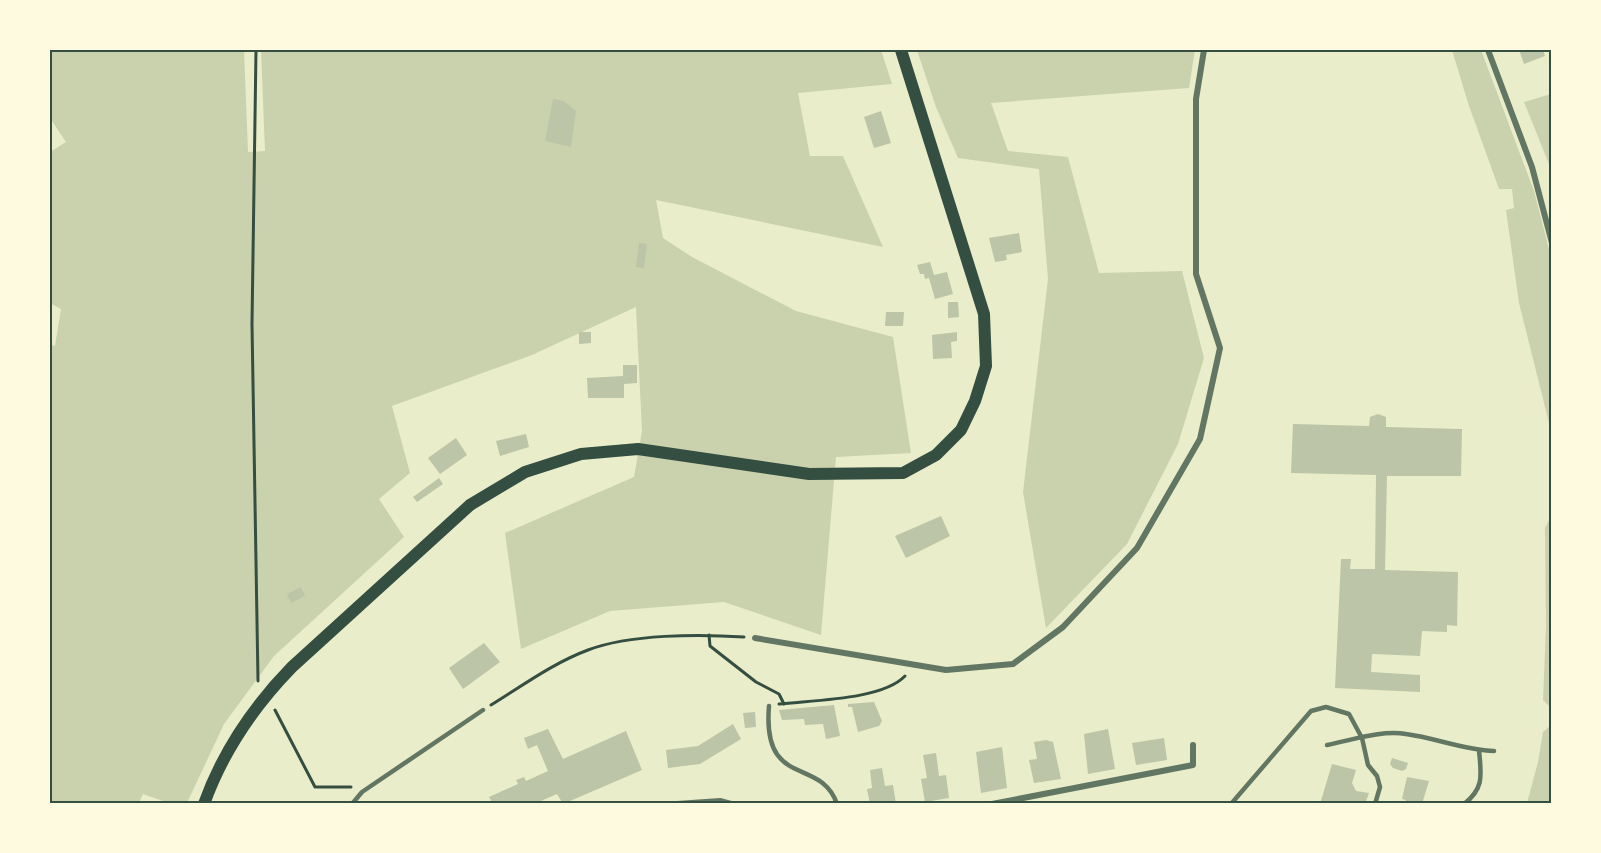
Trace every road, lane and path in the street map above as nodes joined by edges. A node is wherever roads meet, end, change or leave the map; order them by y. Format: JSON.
{"nodes":[{"id":1,"x":256,"y":50,"type":"edge"},
{"id":2,"x":901,"y":50,"type":"edge"},
{"id":3,"x":1204,"y":50,"type":"edge"},
{"id":4,"x":1488,"y":50,"type":"edge"},
{"id":5,"x":1551,"y":243,"type":"edge"},
{"id":6,"x":709,"y":635,"type":"junction"},
{"id":7,"x":755,"y":638,"type":"joint"},
{"id":8,"x":910,"y":665,"type":"junction"},
{"id":9,"x":265,"y":695,"type":"junction"},
{"id":10,"x":769,"y":706,"type":"dead end"},
{"id":11,"x":483,"y":710,"type":"joint"},
{"id":12,"x":1362,"y":738,"type":"junction"},
{"id":13,"x":1327,"y":745,"type":"dead end"},
{"id":14,"x":1193,"y":746,"type":"dead end"},
{"id":15,"x":1479,"y":750,"type":"junction"},
{"id":16,"x":1494,"y":751,"type":"dead end"},
{"id":17,"x":370,"y":786,"type":"junction"},
{"id":18,"x":204,"y":804,"type":"edge"},
{"id":19,"x":352,"y":804,"type":"edge"},
{"id":20,"x":677,"y":804,"type":"edge"},
{"id":21,"x":731,"y":804,"type":"edge"},
{"id":22,"x":837,"y":804,"type":"edge"},
{"id":23,"x":992,"y":804,"type":"edge"},
{"id":24,"x":1231,"y":804,"type":"edge"},
{"id":25,"x":1375,"y":804,"type":"edge"},
{"id":26,"x":1464,"y":804,"type":"edge"}],
"edges":[{"from":1,"to":9,"type":"path"},
{"from":2,"to":9,"type":"main road"},
{"from":3,"to":8,"type":"street"},
{"from":4,"to":5,"type":"street"},
{"from":6,"to":7,"type":"path"},
{"from":6,"to":8,"type":"path"},
{"from":6,"to":11,"type":"path"},
{"from":7,"to":8,"type":"street"},
{"from":9,"to":17,"type":"path"},
{"from":9,"to":18,"type":"main road"},
{"from":10,"to":22,"type":"lane"},
{"from":11,"to":17,"type":"lane"},
{"from":12,"to":13,"type":"lane"},
{"from":12,"to":15,"type":"lane"},
{"from":12,"to":24,"type":"lane"},
{"from":12,"to":25,"type":"lane"},
{"from":14,"to":23,"type":"street"},
{"from":15,"to":16,"type":"lane"},
{"from":15,"to":26,"type":"lane"},
{"from":17,"to":19,"type":"lane"},
{"from":20,"to":21,"type":"street"}]}
